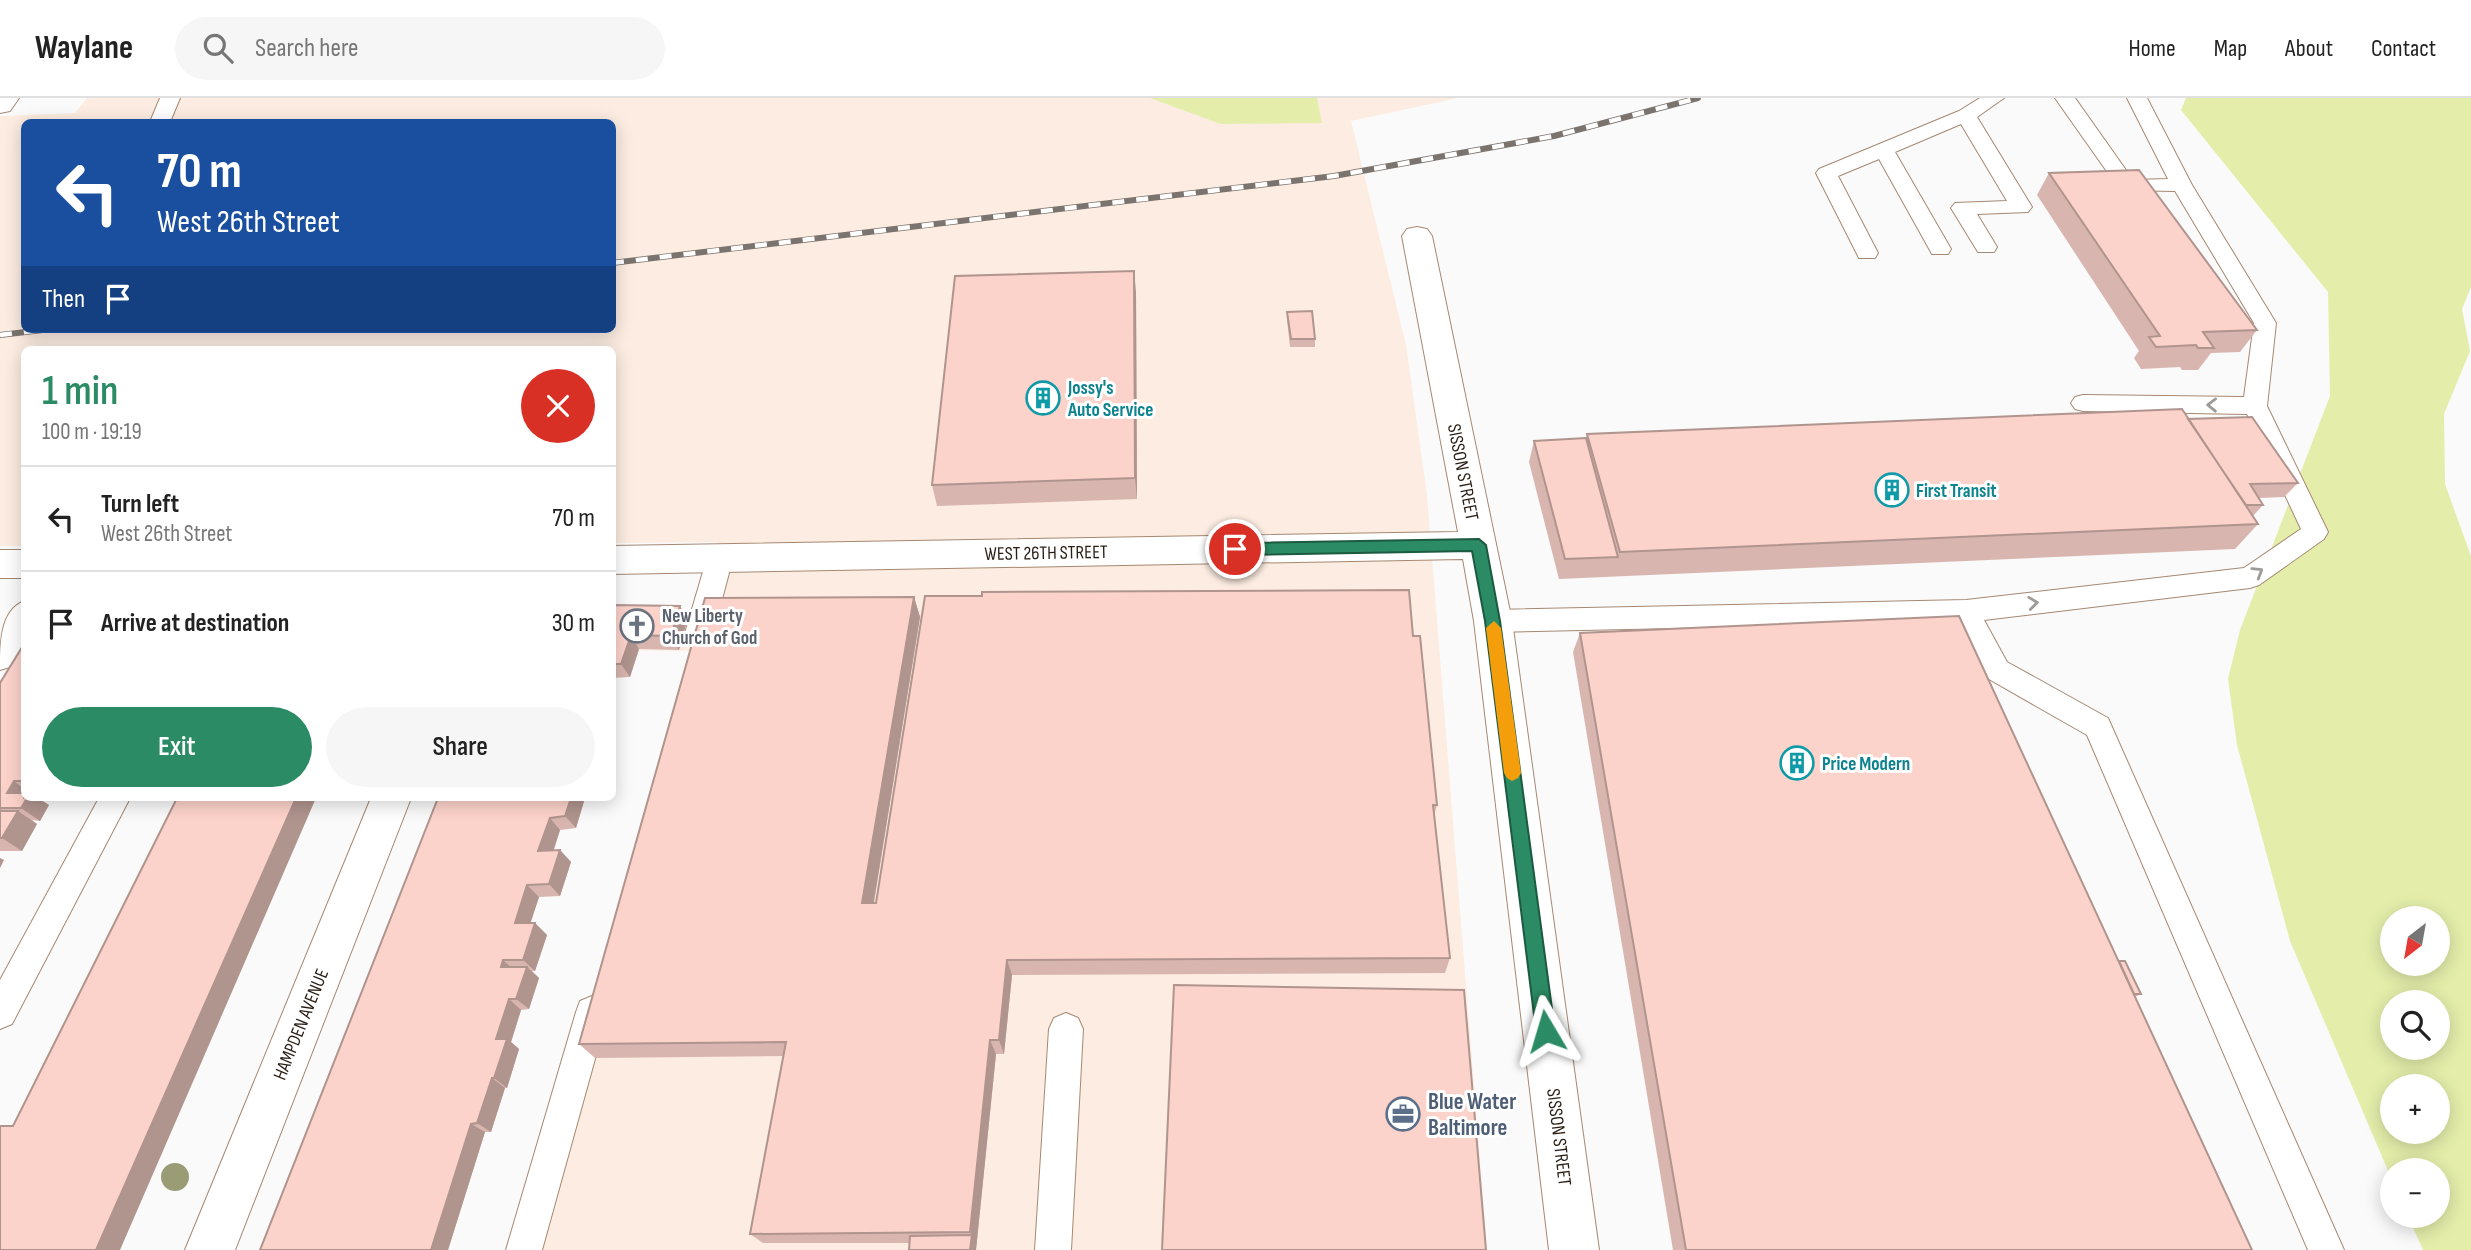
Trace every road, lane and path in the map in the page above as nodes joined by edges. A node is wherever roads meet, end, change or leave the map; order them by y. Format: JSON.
{"nodes":[{"id":1,"x":6,"y":98,"type":"edge"},
{"id":2,"x":170,"y":98,"type":"edge"},
{"id":3,"x":1994,"y":98,"type":"edge"},
{"id":4,"x":2064,"y":98,"type":"edge"},
{"id":5,"x":2137,"y":98,"type":"edge"},
{"id":6,"x":0,"y":105,"type":"edge"},
{"id":7,"x":1966,"y":115,"type":"junction"},
{"id":8,"x":161,"y":119,"type":"edge"},
{"id":9,"x":1884,"y":150,"type":"junction"},
{"id":10,"x":2182,"y":185,"type":"junction"},
{"id":11,"x":1417,"y":236,"type":"dead end"},
{"id":12,"x":1986,"y":247,"type":"dead end"},
{"id":13,"x":1940,"y":249,"type":"dead end"},
{"id":14,"x":1867,"y":253,"type":"dead end"},
{"id":15,"x":2083,"y":403,"type":"dead end"},
{"id":16,"x":2255,"y":406,"type":"junction"},
{"id":17,"x":1479,"y":545,"type":"junction"},
{"id":18,"x":720,"y":558,"type":"junction"},
{"id":19,"x":616,"y":560,"type":"edge"},
{"id":20,"x":0,"y":564,"type":"edge"},
{"id":21,"x":21,"y":564,"type":"edge"},
{"id":22,"x":1966,"y":611,"type":"junction"},
{"id":23,"x":21,"y":621,"type":"edge"},
{"id":24,"x":1493,"y":621,"type":"junction"},
{"id":25,"x":0,"y":654,"type":"edge"},
{"id":26,"x":690,"y":665,"type":"edge"},
{"id":27,"x":113,"y":801,"type":"edge"},
{"id":28,"x":390,"y":801,"type":"edge"},
{"id":29,"x":600,"y":984,"type":"edge"},
{"id":30,"x":0,"y":1013,"type":"edge"},
{"id":31,"x":1066,"y":1029,"type":"dead end"},
{"id":32,"x":210,"y":1250,"type":"edge"},
{"id":33,"x":524,"y":1250,"type":"edge"},
{"id":34,"x":1053,"y":1250,"type":"edge"},
{"id":35,"x":1574,"y":1250,"type":"edge"},
{"id":36,"x":2326,"y":1250,"type":"edge"}],
"edges":[{"from":1,"to":6,"type":"street"},
{"from":2,"to":8,"type":"lane"},
{"from":3,"to":7,"type":"lane"},
{"from":4,"to":10,"type":"lane"},
{"from":5,"to":10,"type":"lane"},
{"from":7,"to":9,"type":"lane"},
{"from":7,"to":12,"type":"lane"},
{"from":9,"to":13,"type":"lane"},
{"from":9,"to":14,"type":"lane"},
{"from":10,"to":16,"type":"lane"},
{"from":11,"to":17,"type":"street","name":"SISSON STREET"},
{"from":16,"to":15,"type":"lane","one_way":true},
{"from":22,"to":16,"type":"lane","one_way":true},
{"from":17,"to":18,"type":"street","name":"WEST 26TH STREET"},
{"from":17,"to":24,"type":"street","name":"SISSON STREET"},
{"from":18,"to":19,"type":"street","name":"WEST 26TH STREET"},
{"from":18,"to":26,"type":"lane"},
{"from":20,"to":21,"type":"street"},
{"from":22,"to":24,"type":"lane"},
{"from":22,"to":36,"type":"lane"},
{"from":23,"to":25,"type":"street"},
{"from":24,"to":35,"type":"street","name":"SISSON STREET"},
{"from":27,"to":30,"type":"lane"},
{"from":28,"to":32,"type":"street","name":"HAMPDEN AVENUE"},
{"from":29,"to":33,"type":"lane"},
{"from":31,"to":34,"type":"lane"}]}
